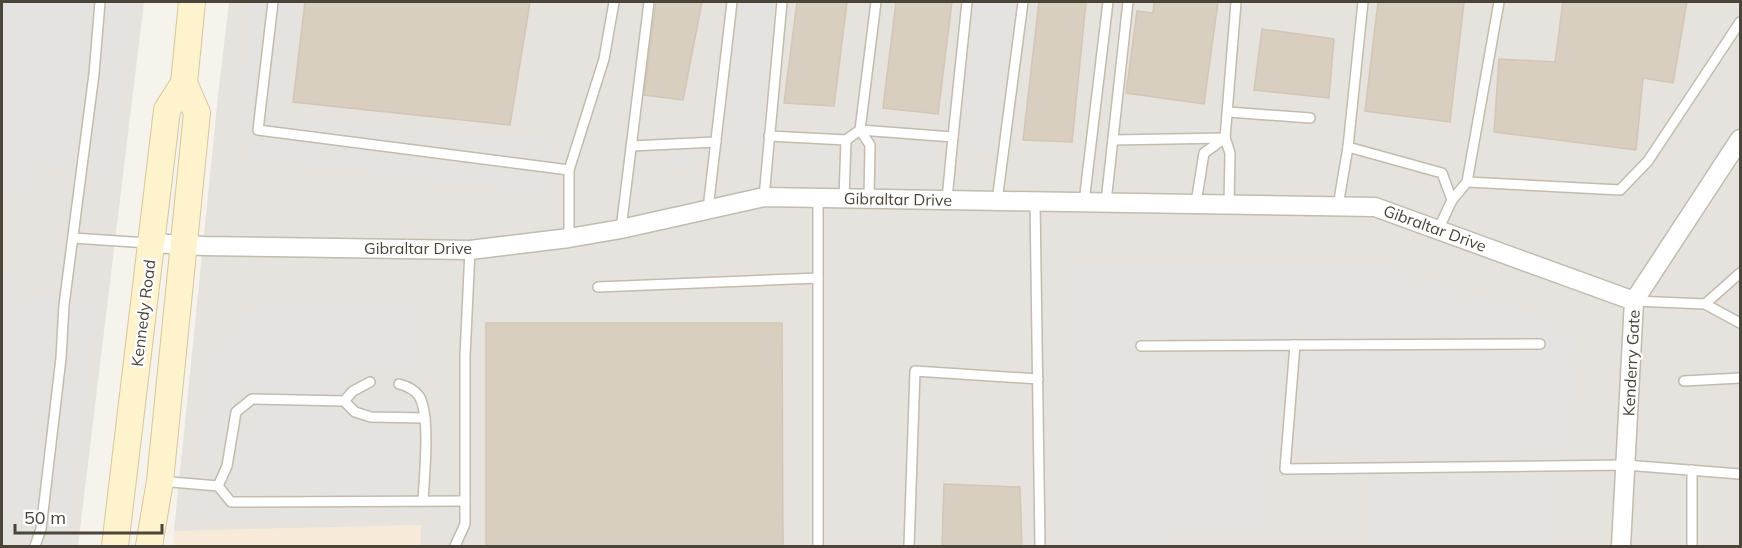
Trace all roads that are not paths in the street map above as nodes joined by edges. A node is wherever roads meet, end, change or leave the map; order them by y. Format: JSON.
{"nodes":[{"id":1,"x":100,"y":2,"type":"edge"},
{"id":2,"x":192,"y":2,"type":"edge"},
{"id":3,"x":273,"y":2,"type":"edge"},
{"id":4,"x":614,"y":2,"type":"edge"},
{"id":5,"x":649,"y":2,"type":"edge"},
{"id":6,"x":732,"y":2,"type":"edge"},
{"id":7,"x":782,"y":2,"type":"edge"},
{"id":8,"x":876,"y":2,"type":"edge"},
{"id":9,"x":967,"y":2,"type":"edge"},
{"id":10,"x":1023,"y":2,"type":"edge"},
{"id":11,"x":1108,"y":2,"type":"edge"},
{"id":12,"x":1128,"y":2,"type":"edge"},
{"id":13,"x":1236,"y":2,"type":"edge"},
{"id":14,"x":1362,"y":2,"type":"edge"},
{"id":15,"x":1499,"y":2,"type":"edge"},
{"id":16,"x":1740,"y":22,"type":"edge"},
{"id":17,"x":184,"y":83,"type":"junction"},
{"id":18,"x":1228,"y":112,"type":"junction"},
{"id":19,"x":1310,"y":118,"type":"dead end"},
{"id":20,"x":860,"y":130,"type":"junction"},
{"id":21,"x":769,"y":136,"type":"junction"},
{"id":22,"x":953,"y":136,"type":"junction"},
{"id":23,"x":1225,"y":138,"type":"junction"},
{"id":24,"x":846,"y":140,"type":"junction"},
{"id":25,"x":1113,"y":140,"type":"junction"},
{"id":26,"x":1740,"y":140,"type":"edge"},
{"id":27,"x":716,"y":142,"type":"junction"},
{"id":28,"x":631,"y":146,"type":"junction"},
{"id":29,"x":1348,"y":147,"type":"junction"},
{"id":30,"x":1734,"y":159,"type":"edge"},
{"id":31,"x":569,"y":170,"type":"junction"},
{"id":32,"x":1467,"y":182,"type":"junction"},
{"id":33,"x":764,"y":197,"type":"junction"},
{"id":34,"x":818,"y":197,"type":"junction"},
{"id":35,"x":844,"y":198,"type":"junction"},
{"id":36,"x":869,"y":198,"type":"junction"},
{"id":37,"x":947,"y":200,"type":"junction"},
{"id":38,"x":1452,"y":200,"type":"junction"},
{"id":39,"x":997,"y":201,"type":"junction"},
{"id":40,"x":1035,"y":201,"type":"junction"},
{"id":41,"x":1084,"y":202,"type":"junction"},
{"id":42,"x":1106,"y":202,"type":"junction"},
{"id":43,"x":1196,"y":202,"type":"junction"},
{"id":44,"x":1228,"y":204,"type":"junction"},
{"id":45,"x":1338,"y":206,"type":"junction"},
{"id":46,"x":708,"y":209,"type":"junction"},
{"id":47,"x":621,"y":229,"type":"junction"},
{"id":48,"x":1438,"y":230,"type":"junction"},
{"id":49,"x":73,"y":238,"type":"junction"},
{"id":50,"x":569,"y":238,"type":"junction"},
{"id":51,"x":152,"y":243,"type":"junction"},
{"id":52,"x":183,"y":245,"type":"junction"},
{"id":53,"x":470,"y":249,"type":"junction"},
{"id":54,"x":1740,"y":273,"type":"edge"},
{"id":55,"x":818,"y":278,"type":"junction"},
{"id":56,"x":598,"y":287,"type":"dead end"},
{"id":57,"x":1634,"y":301,"type":"junction"},
{"id":58,"x":1705,"y":304,"type":"junction"},
{"id":59,"x":1740,"y":323,"type":"edge"},
{"id":60,"x":1539,"y":344,"type":"dead end"},
{"id":61,"x":1295,"y":345,"type":"junction"},
{"id":62,"x":1141,"y":346,"type":"dead end"},
{"id":63,"x":1740,"y":378,"type":"edge"},
{"id":64,"x":1038,"y":379,"type":"junction"},
{"id":65,"x":1684,"y":381,"type":"dead end"},
{"id":66,"x":370,"y":382,"type":"dead end"},
{"id":67,"x":399,"y":384,"type":"dead end"},
{"id":68,"x":344,"y":401,"type":"junction"},
{"id":69,"x":425,"y":418,"type":"junction"},
{"id":70,"x":1625,"y":465,"type":"junction"},
{"id":71,"x":1692,"y":470,"type":"junction"},
{"id":72,"x":1740,"y":474,"type":"edge"},
{"id":73,"x":160,"y":482,"type":"junction"},
{"id":74,"x":218,"y":486,"type":"junction"},
{"id":75,"x":423,"y":501,"type":"junction"},
{"id":76,"x":465,"y":501,"type":"junction"},
{"id":77,"x":36,"y":546,"type":"edge"},
{"id":78,"x":115,"y":546,"type":"edge"},
{"id":79,"x":149,"y":546,"type":"edge"},
{"id":80,"x":455,"y":546,"type":"edge"},
{"id":81,"x":818,"y":546,"type":"edge"},
{"id":82,"x":909,"y":546,"type":"edge"},
{"id":83,"x":1040,"y":546,"type":"edge"},
{"id":84,"x":1621,"y":546,"type":"edge"},
{"id":85,"x":1692,"y":546,"type":"edge"}],
"edges":[{"from":1,"to":49,"type":"lane"},
{"from":2,"to":17,"type":"main road","name":"Kennedy Road"},
{"from":3,"to":31,"type":"lane"},
{"from":4,"to":31,"type":"lane"},
{"from":5,"to":28,"type":"lane"},
{"from":6,"to":27,"type":"lane"},
{"from":7,"to":21,"type":"lane"},
{"from":8,"to":20,"type":"lane"},
{"from":9,"to":22,"type":"lane"},
{"from":10,"to":39,"type":"lane"},
{"from":11,"to":41,"type":"lane"},
{"from":12,"to":25,"type":"lane"},
{"from":13,"to":18,"type":"lane"},
{"from":14,"to":29,"type":"lane"},
{"from":15,"to":32,"type":"lane"},
{"from":16,"to":32,"type":"lane"},
{"from":17,"to":51,"type":"main road","name":"Kennedy Road"},
{"from":17,"to":52,"type":"main road","name":"Kennedy Road"},
{"from":18,"to":19,"type":"lane"},
{"from":18,"to":23,"type":"lane"},
{"from":20,"to":22,"type":"lane"},
{"from":20,"to":24,"type":"lane"},
{"from":20,"to":36,"type":"lane"},
{"from":21,"to":24,"type":"lane"},
{"from":21,"to":33,"type":"lane"},
{"from":22,"to":37,"type":"lane"},
{"from":23,"to":25,"type":"lane"},
{"from":23,"to":43,"type":"lane"},
{"from":23,"to":44,"type":"lane"},
{"from":24,"to":35,"type":"lane"},
{"from":25,"to":42,"type":"lane"},
{"from":26,"to":30,"type":"street","name":"Kenderry Gate"},
{"from":27,"to":28,"type":"lane"},
{"from":27,"to":46,"type":"lane"},
{"from":28,"to":47,"type":"lane"},
{"from":29,"to":38,"type":"lane"},
{"from":29,"to":45,"type":"lane"},
{"from":30,"to":57,"type":"street","name":"Kenderry Gate"},
{"from":31,"to":50,"type":"lane"},
{"from":32,"to":38,"type":"lane"},
{"from":33,"to":34,"type":"street","name":"Gibraltar Drive"},
{"from":33,"to":46,"type":"street","name":"Gibraltar Drive"},
{"from":34,"to":35,"type":"street","name":"Gibraltar Drive"},
{"from":34,"to":55,"type":"lane"},
{"from":35,"to":36,"type":"street","name":"Gibraltar Drive"},
{"from":36,"to":37,"type":"street","name":"Gibraltar Drive"},
{"from":37,"to":39,"type":"street","name":"Gibraltar Drive"},
{"from":38,"to":48,"type":"lane"},
{"from":39,"to":40,"type":"street","name":"Gibraltar Drive"},
{"from":40,"to":41,"type":"street","name":"Gibraltar Drive"},
{"from":40,"to":64,"type":"lane"},
{"from":41,"to":42,"type":"street","name":"Gibraltar Drive"},
{"from":42,"to":43,"type":"street","name":"Gibraltar Drive"},
{"from":43,"to":44,"type":"street","name":"Gibraltar Drive"},
{"from":44,"to":45,"type":"street","name":"Gibraltar Drive"},
{"from":45,"to":48,"type":"street","name":"Gibraltar Drive"},
{"from":46,"to":47,"type":"street","name":"Gibraltar Drive"},
{"from":47,"to":50,"type":"street","name":"Gibraltar Drive"},
{"from":48,"to":57,"type":"street","name":"Gibraltar Drive"},
{"from":49,"to":51,"type":"lane"},
{"from":49,"to":77,"type":"lane"},
{"from":50,"to":53,"type":"street","name":"Gibraltar Drive"},
{"from":51,"to":52,"type":"street","name":"Gibraltar Drive"},
{"from":51,"to":78,"type":"main road","name":"Kennedy Road"},
{"from":52,"to":53,"type":"street","name":"Gibraltar Drive"},
{"from":52,"to":73,"type":"main road","name":"Kennedy Road"},
{"from":53,"to":76,"type":"lane"},
{"from":54,"to":58,"type":"lane"},
{"from":55,"to":56,"type":"lane"},
{"from":55,"to":81,"type":"lane"},
{"from":57,"to":58,"type":"lane"},
{"from":57,"to":70,"type":"street","name":"Kenderry Gate"},
{"from":58,"to":59,"type":"lane"},
{"from":60,"to":61,"type":"lane"},
{"from":61,"to":62,"type":"lane"},
{"from":61,"to":70,"type":"lane"},
{"from":63,"to":65,"type":"lane"},
{"from":64,"to":82,"type":"lane"},
{"from":64,"to":83,"type":"lane"},
{"from":66,"to":68,"type":"lane"},
{"from":67,"to":69,"type":"lane"},
{"from":68,"to":69,"type":"lane"},
{"from":68,"to":74,"type":"lane"},
{"from":69,"to":75,"type":"lane"},
{"from":70,"to":71,"type":"lane"},
{"from":70,"to":84,"type":"street","name":"Kenderry Gate"},
{"from":71,"to":72,"type":"lane"},
{"from":71,"to":85,"type":"lane"},
{"from":73,"to":74,"type":"lane"},
{"from":73,"to":79,"type":"main road","name":"Kennedy Road"},
{"from":74,"to":75,"type":"lane"},
{"from":75,"to":76,"type":"lane"},
{"from":76,"to":80,"type":"lane"}]}
